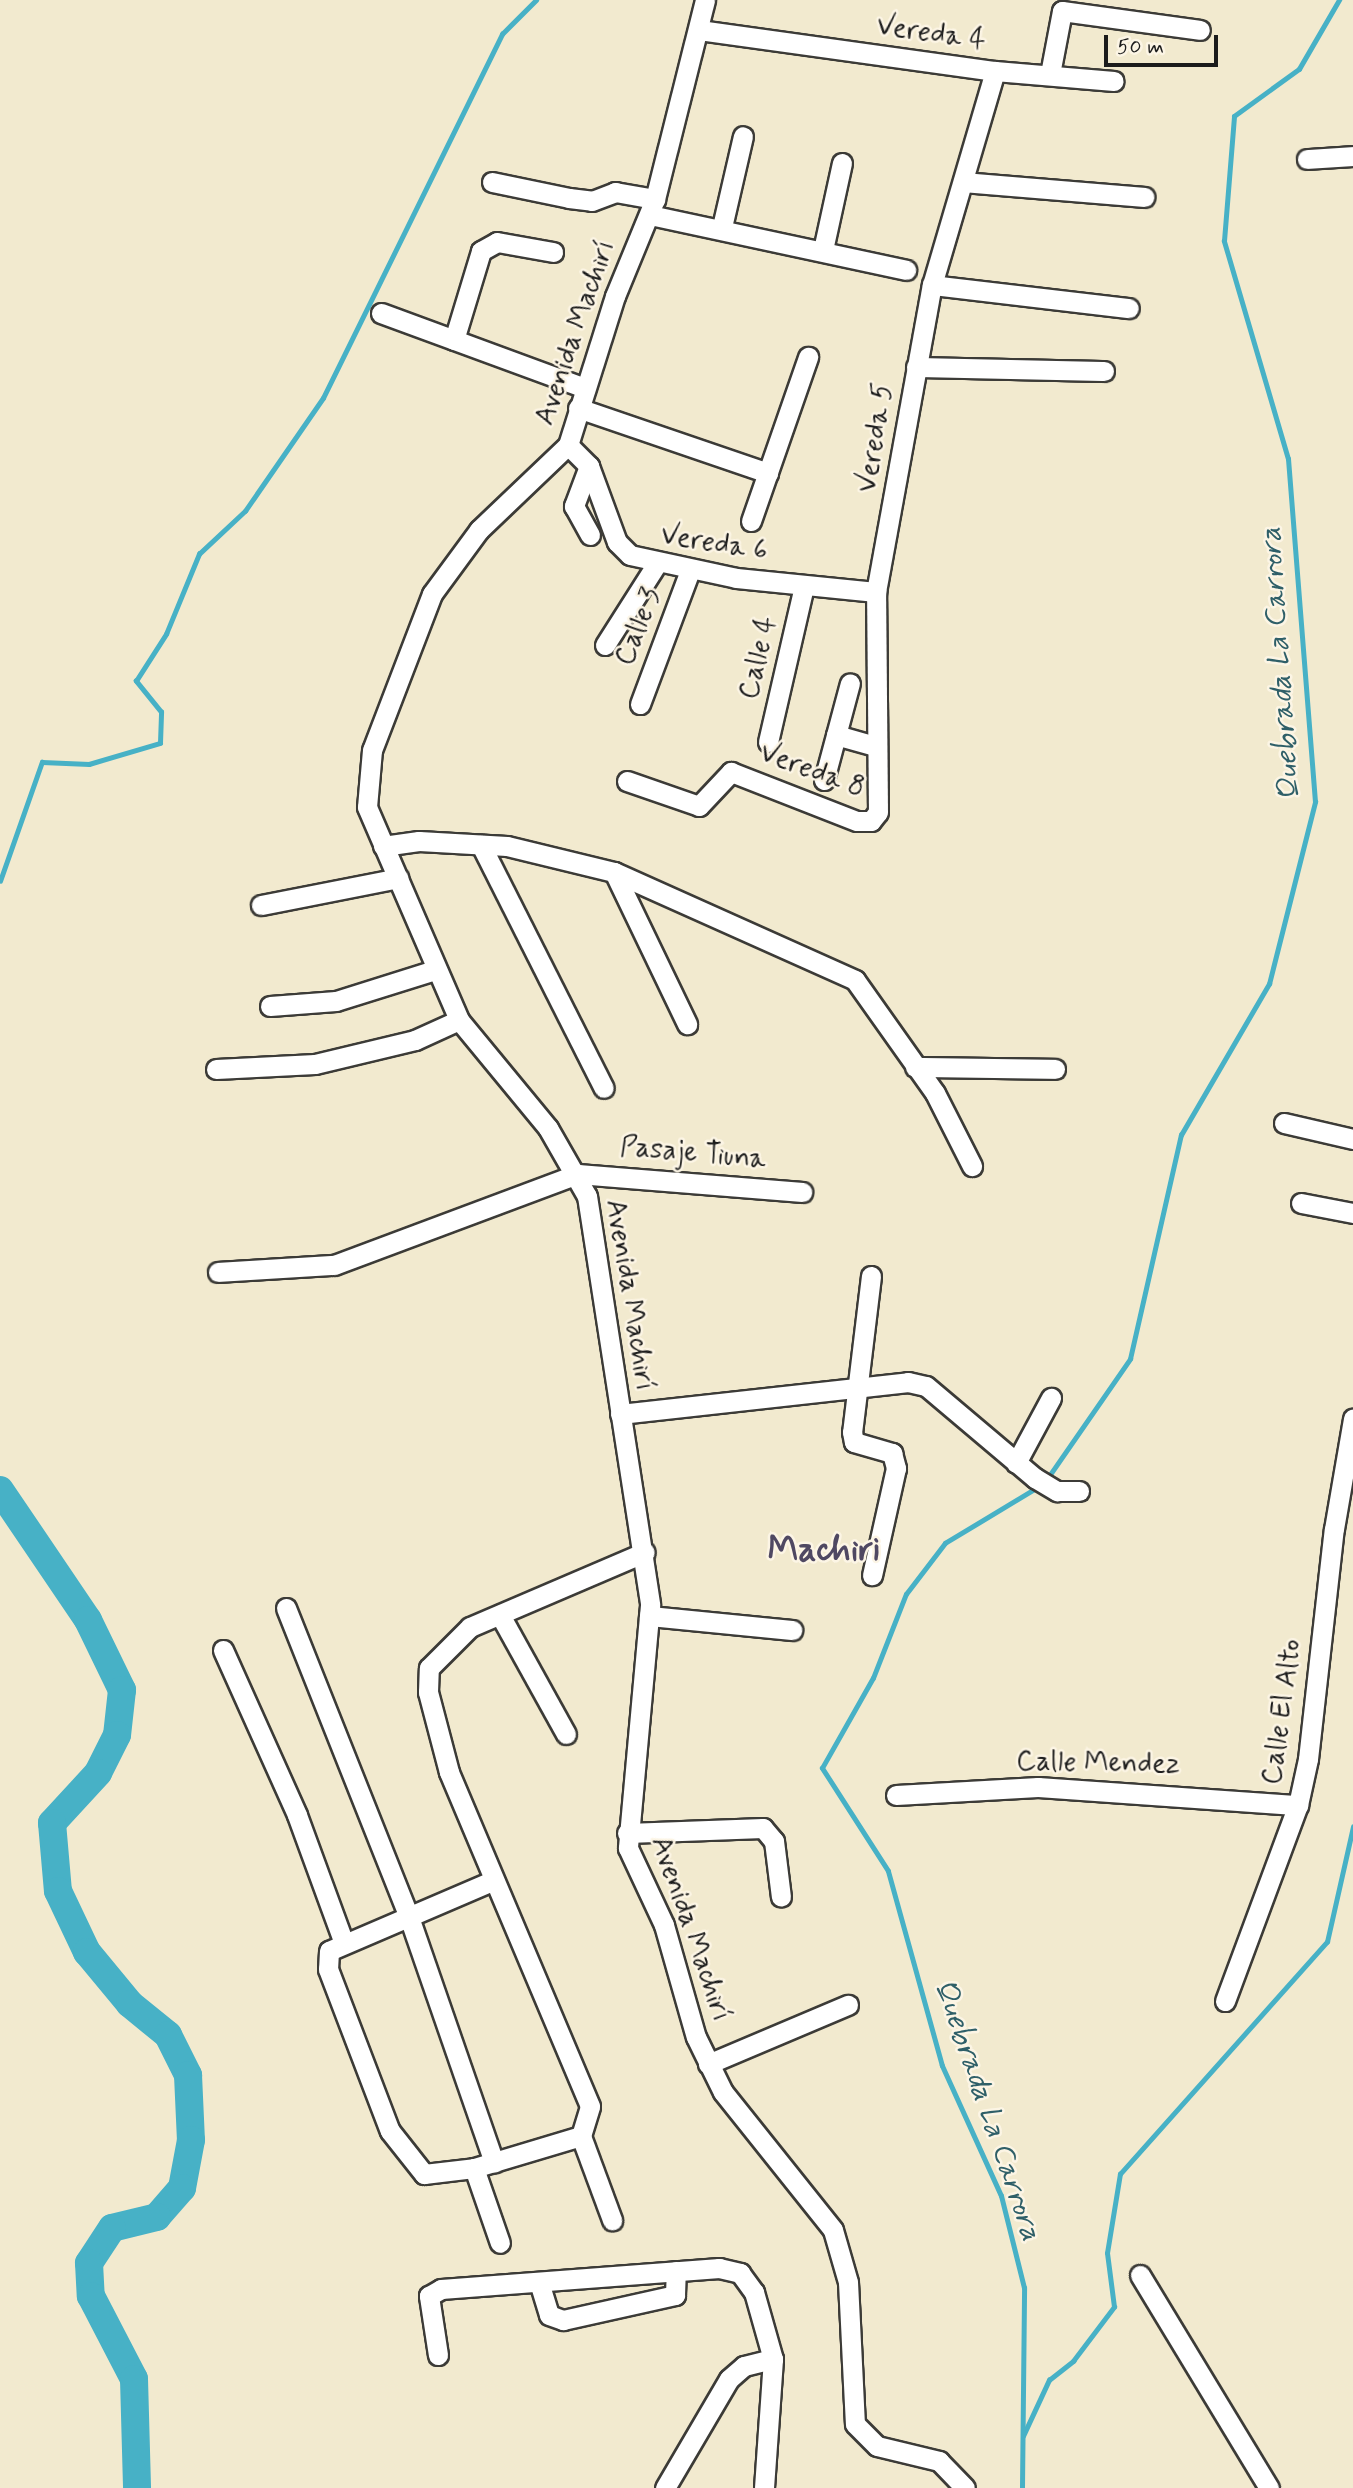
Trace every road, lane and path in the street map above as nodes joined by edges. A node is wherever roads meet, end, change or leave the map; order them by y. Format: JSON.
{"nodes":[{"id":1,"x":705,"y":0,"type":"edge"},
{"id":2,"x":699,"y":30,"type":"junction"},
{"id":3,"x":1200,"y":30,"type":"dead end"},
{"id":4,"x":995,"y":71,"type":"junction"},
{"id":5,"x":1049,"y":75,"type":"junction"},
{"id":6,"x":1114,"y":81,"type":"dead end"},
{"id":7,"x":743,"y":136,"type":"dead end"},
{"id":8,"x":1353,"y":156,"type":"edge"},
{"id":9,"x":1307,"y":159,"type":"dead end"},
{"id":10,"x":842,"y":163,"type":"dead end"},
{"id":11,"x":492,"y":182,"type":"dead end"},
{"id":12,"x":963,"y":182,"type":"junction"},
{"id":13,"x":1144,"y":197,"type":"dead end"},
{"id":14,"x":653,"y":207,"type":"junction"},
{"id":15,"x":722,"y":227,"type":"junction"},
{"id":16,"x":823,"y":250,"type":"junction"},
{"id":17,"x":553,"y":252,"type":"dead end"},
{"id":18,"x":906,"y":270,"type":"dead end"},
{"id":19,"x":932,"y":285,"type":"junction"},
{"id":20,"x":1129,"y":308,"type":"dead end"},
{"id":21,"x":382,"y":313,"type":"dead end"},
{"id":22,"x":454,"y":340,"type":"junction"},
{"id":23,"x":808,"y":357,"type":"dead end"},
{"id":24,"x":916,"y":367,"type":"junction"},
{"id":25,"x":1104,"y":371,"type":"dead end"},
{"id":26,"x":585,"y":388,"type":"junction"},
{"id":27,"x":578,"y":408,"type":"junction"},
{"id":28,"x":568,"y":445,"type":"junction"},
{"id":29,"x":589,"y":466,"type":"junction"},
{"id":30,"x":768,"y":473,"type":"junction"},
{"id":31,"x":751,"y":521,"type":"dead end"},
{"id":32,"x":590,"y":535,"type":"dead end"},
{"id":33,"x":656,"y":565,"type":"junction"},
{"id":34,"x":690,"y":570,"type":"junction"},
{"id":35,"x":804,"y":586,"type":"junction"},
{"id":36,"x":876,"y":592,"type":"junction"},
{"id":37,"x":605,"y":645,"type":"dead end"},
{"id":38,"x":850,"y":683,"type":"dead end"},
{"id":39,"x":640,"y":704,"type":"dead end"},
{"id":40,"x":836,"y":734,"type":"junction"},
{"id":41,"x":768,"y":742,"type":"dead end"},
{"id":42,"x":875,"y":746,"type":"junction"},
{"id":43,"x":824,"y":780,"type":"dead end"},
{"id":44,"x":627,"y":781,"type":"dead end"},
{"id":45,"x":871,"y":821,"type":"joint"},
{"id":46,"x":481,"y":845,"type":"junction"},
{"id":47,"x":383,"y":846,"type":"junction"},
{"id":48,"x":614,"y":872,"type":"junction"},
{"id":49,"x":398,"y":878,"type":"junction"},
{"id":50,"x":261,"y":905,"type":"dead end"},
{"id":51,"x":435,"y":970,"type":"junction"},
{"id":52,"x":270,"y":1006,"type":"dead end"},
{"id":53,"x":459,"y":1020,"type":"junction"},
{"id":54,"x":687,"y":1024,"type":"dead end"},
{"id":55,"x":915,"y":1067,"type":"junction"},
{"id":56,"x":216,"y":1069,"type":"dead end"},
{"id":57,"x":1055,"y":1069,"type":"dead end"},
{"id":58,"x":604,"y":1087,"type":"dead end"},
{"id":59,"x":1284,"y":1124,"type":"dead end"},
{"id":60,"x":1353,"y":1139,"type":"edge"},
{"id":61,"x":972,"y":1166,"type":"dead end"},
{"id":62,"x":578,"y":1174,"type":"junction"},
{"id":63,"x":802,"y":1192,"type":"dead end"},
{"id":64,"x":1301,"y":1203,"type":"dead end"},
{"id":65,"x":1353,"y":1213,"type":"edge"},
{"id":66,"x":218,"y":1272,"type":"dead end"},
{"id":67,"x":871,"y":1276,"type":"dead end"},
{"id":68,"x":859,"y":1382,"type":"junction"},
{"id":69,"x":1051,"y":1398,"type":"dead end"},
{"id":70,"x":620,"y":1414,"type":"junction"},
{"id":71,"x":1353,"y":1419,"type":"edge"},
{"id":72,"x":1016,"y":1464,"type":"junction"},
{"id":73,"x":1079,"y":1492,"type":"dead end"},
{"id":74,"x":645,"y":1552,"type":"junction"},
{"id":75,"x":872,"y":1575,"type":"dead end"},
{"id":76,"x":286,"y":1608,"type":"dead end"},
{"id":77,"x":500,"y":1615,"type":"junction"},
{"id":78,"x":649,"y":1616,"type":"junction"},
{"id":79,"x":792,"y":1630,"type":"dead end"},
{"id":80,"x":223,"y":1650,"type":"dead end"},
{"id":81,"x":566,"y":1734,"type":"dead end"},
{"id":82,"x":896,"y":1795,"type":"dead end"},
{"id":83,"x":1298,"y":1805,"type":"junction"},
{"id":84,"x":627,"y":1833,"type":"junction"},
{"id":85,"x":492,"y":1881,"type":"junction"},
{"id":86,"x":781,"y":1897,"type":"dead end"},
{"id":87,"x":408,"y":1914,"type":"junction"},
{"id":88,"x":343,"y":1941,"type":"junction"},
{"id":89,"x":1225,"y":2001,"type":"dead end"},
{"id":90,"x":848,"y":2006,"type":"dead end"},
{"id":91,"x":708,"y":2064,"type":"junction"},
{"id":92,"x":581,"y":2136,"type":"junction"},
{"id":93,"x":494,"y":2163,"type":"junction"},
{"id":94,"x":474,"y":2168,"type":"junction"},
{"id":95,"x":612,"y":2220,"type":"dead end"},
{"id":96,"x":500,"y":2243,"type":"dead end"},
{"id":97,"x":676,"y":2271,"type":"junction"},
{"id":98,"x":1140,"y":2275,"type":"dead end"},
{"id":99,"x":539,"y":2281,"type":"junction"},
{"id":100,"x":438,"y":2355,"type":"dead end"},
{"id":101,"x":773,"y":2359,"type":"junction"},
{"id":102,"x":665,"y":2488,"type":"edge"},
{"id":103,"x":764,"y":2488,"type":"edge"},
{"id":104,"x":965,"y":2488,"type":"edge"},
{"id":105,"x":1269,"y":2488,"type":"edge"}],
"edges":[{"from":1,"to":2,"type":"street","name":"Avenida Machirí"},
{"from":2,"to":4,"type":"street","name":"Vereda 4"},
{"from":2,"to":14,"type":"street","name":"Avenida Machirí"},
{"from":3,"to":5,"type":"street"},
{"from":4,"to":5,"type":"street","name":"Vereda 4"},
{"from":4,"to":12,"type":"street","name":"Vereda 5"},
{"from":5,"to":6,"type":"street","name":"Vereda 4"},
{"from":7,"to":15,"type":"street"},
{"from":8,"to":9,"type":"street"},
{"from":10,"to":16,"type":"street"},
{"from":11,"to":14,"type":"street"},
{"from":12,"to":13,"type":"street"},
{"from":12,"to":19,"type":"street","name":"Vereda 5"},
{"from":14,"to":15,"type":"street"},
{"from":14,"to":26,"type":"street","name":"Avenida Machirí"},
{"from":15,"to":16,"type":"street"},
{"from":16,"to":18,"type":"street"},
{"from":17,"to":22,"type":"street"},
{"from":19,"to":20,"type":"street"},
{"from":19,"to":24,"type":"street","name":"Vereda 5"},
{"from":21,"to":22,"type":"street"},
{"from":22,"to":26,"type":"street"},
{"from":23,"to":30,"type":"street"},
{"from":24,"to":25,"type":"street"},
{"from":24,"to":36,"type":"street","name":"Vereda 5"},
{"from":26,"to":27,"type":"street","name":"Avenida Machirí"},
{"from":27,"to":28,"type":"street","name":"Avenida Machirí"},
{"from":27,"to":30,"type":"street"},
{"from":28,"to":29,"type":"street","name":"Vereda 6"},
{"from":28,"to":47,"type":"street","name":"Avenida Machirí"},
{"from":29,"to":32,"type":"street"},
{"from":29,"to":33,"type":"street","name":"Vereda 6"},
{"from":30,"to":31,"type":"street"},
{"from":33,"to":34,"type":"street","name":"Vereda 6"},
{"from":33,"to":37,"type":"street"},
{"from":34,"to":35,"type":"street","name":"Vereda 6"},
{"from":34,"to":39,"type":"street","name":"Calle 3"},
{"from":35,"to":36,"type":"street","name":"Vereda 6"},
{"from":35,"to":41,"type":"street","name":"Calle 4"},
{"from":36,"to":42,"type":"street","name":"Vereda 5"},
{"from":38,"to":40,"type":"street"},
{"from":40,"to":42,"type":"street"},
{"from":40,"to":43,"type":"street"},
{"from":42,"to":45,"type":"street","name":"Vereda 5"},
{"from":44,"to":45,"type":"street","name":"Vereda 8"},
{"from":46,"to":47,"type":"street"},
{"from":46,"to":48,"type":"street"},
{"from":46,"to":58,"type":"street"},
{"from":47,"to":49,"type":"street","name":"Avenida Machirí"},
{"from":48,"to":54,"type":"street"},
{"from":48,"to":55,"type":"street"},
{"from":49,"to":50,"type":"street"},
{"from":49,"to":51,"type":"street","name":"Avenida Machirí"},
{"from":51,"to":52,"type":"street"},
{"from":51,"to":53,"type":"street","name":"Avenida Machirí"},
{"from":53,"to":56,"type":"street"},
{"from":53,"to":62,"type":"street","name":"Avenida Machirí"},
{"from":55,"to":57,"type":"street"},
{"from":55,"to":61,"type":"street"},
{"from":59,"to":60,"type":"street"},
{"from":62,"to":63,"type":"street","name":"Pasaje Tiuna"},
{"from":62,"to":66,"type":"street"},
{"from":62,"to":70,"type":"street","name":"Avenida Machirí"},
{"from":64,"to":65,"type":"street"},
{"from":67,"to":68,"type":"street"},
{"from":68,"to":70,"type":"street"},
{"from":68,"to":72,"type":"street"},
{"from":68,"to":75,"type":"street"},
{"from":69,"to":72,"type":"street"},
{"from":70,"to":74,"type":"street","name":"Avenida Machirí"},
{"from":71,"to":83,"type":"street","name":"Calle El Alto"},
{"from":72,"to":73,"type":"street"},
{"from":74,"to":77,"type":"street"},
{"from":74,"to":78,"type":"street","name":"Avenida Machirí"},
{"from":76,"to":87,"type":"street"},
{"from":77,"to":81,"type":"street"},
{"from":77,"to":85,"type":"street"},
{"from":78,"to":79,"type":"street"},
{"from":78,"to":84,"type":"street","name":"Avenida Machirí"},
{"from":80,"to":88,"type":"street"},
{"from":82,"to":83,"type":"street","name":"Calle Mendez"},
{"from":83,"to":89,"type":"street","name":"Calle El Alto"},
{"from":84,"to":86,"type":"street"},
{"from":84,"to":91,"type":"street","name":"Avenida Machirí"},
{"from":85,"to":87,"type":"street"},
{"from":85,"to":92,"type":"street"},
{"from":87,"to":88,"type":"street"},
{"from":87,"to":93,"type":"street"},
{"from":88,"to":94,"type":"street"},
{"from":90,"to":91,"type":"street"},
{"from":91,"to":104,"type":"street","name":"Avenida Machirí"},
{"from":92,"to":93,"type":"street"},
{"from":92,"to":95,"type":"street"},
{"from":93,"to":94,"type":"street"},
{"from":94,"to":96,"type":"street"},
{"from":97,"to":99,"type":"street"},
{"from":97,"to":99,"type":"street"},
{"from":97,"to":101,"type":"street"},
{"from":98,"to":105,"type":"street"},
{"from":99,"to":100,"type":"street"},
{"from":101,"to":102,"type":"street"},
{"from":101,"to":103,"type":"street"}]}
